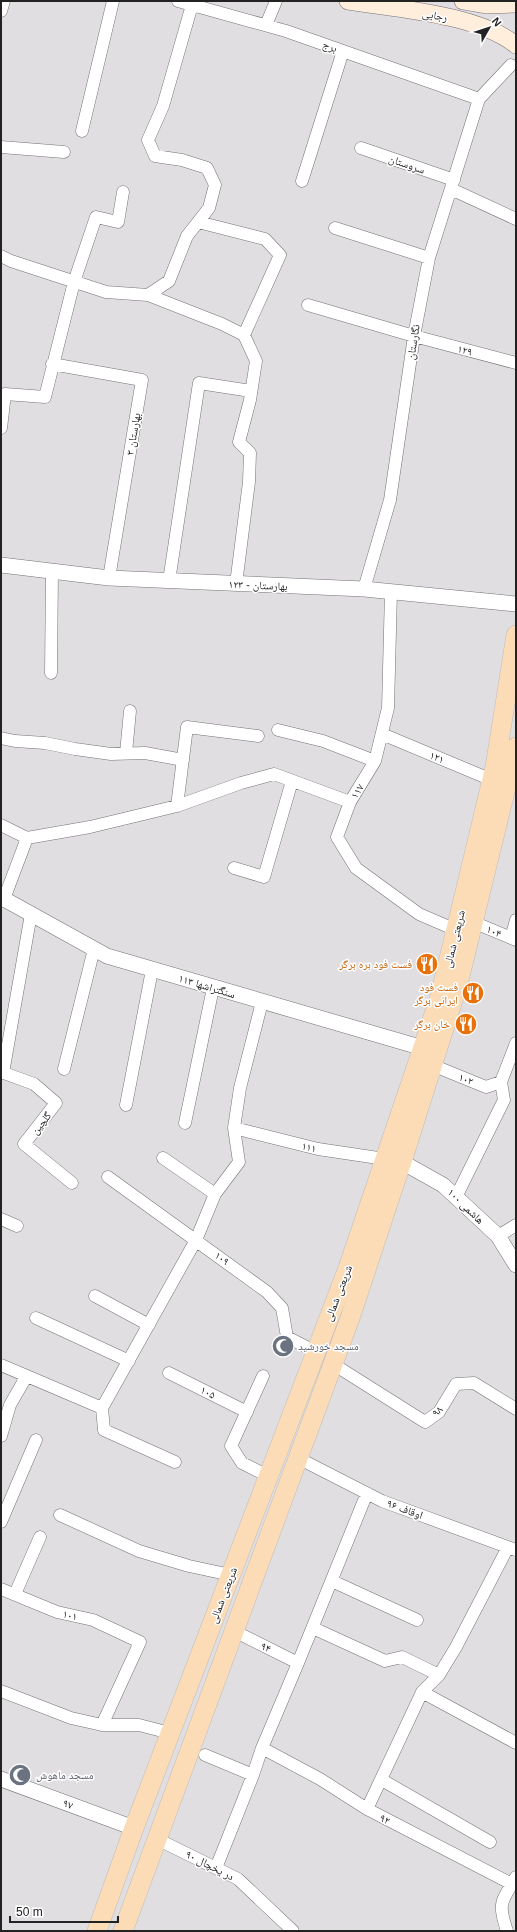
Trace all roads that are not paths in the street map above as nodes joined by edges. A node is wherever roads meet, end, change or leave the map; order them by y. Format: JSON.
{"nodes":[{"id":1,"x":4,"y":1,"type":"edge"},
{"id":2,"x":113,"y":1,"type":"edge"},
{"id":3,"x":178,"y":1,"type":"edge"},
{"id":4,"x":276,"y":1,"type":"edge"},
{"id":5,"x":348,"y":1,"type":"edge"},
{"id":6,"x":462,"y":1,"type":"edge"},
{"id":7,"x":487,"y":3,"type":"edge"},
{"id":8,"x":516,"y":4,"type":"edge"},
{"id":9,"x":192,"y":5,"type":"junction"},
{"id":10,"x":1,"y":11,"type":"edge"},
{"id":11,"x":266,"y":25,"type":"junction"},
{"id":12,"x":513,"y":41,"type":"edge"},
{"id":13,"x":343,"y":51,"type":"junction"},
{"id":14,"x":511,"y":66,"type":"dead end"},
{"id":15,"x":479,"y":99,"type":"junction"},
{"id":16,"x":82,"y":131,"type":"dead end"},
{"id":17,"x":1,"y":147,"type":"edge"},
{"id":18,"x":361,"y":148,"type":"dead end"},
{"id":19,"x":64,"y":152,"type":"dead end"},
{"id":20,"x":302,"y":181,"type":"dead end"},
{"id":21,"x":452,"y":184,"type":"junction"},
{"id":22,"x":123,"y":192,"type":"dead end"},
{"id":23,"x":516,"y":219,"type":"edge"},
{"id":24,"x":198,"y":222,"type":"junction"},
{"id":25,"x":335,"y":228,"type":"dead end"},
{"id":26,"x":1,"y":256,"type":"edge"},
{"id":27,"x":429,"y":258,"type":"junction"},
{"id":28,"x":74,"y":282,"type":"junction"},
{"id":29,"x":148,"y":295,"type":"junction"},
{"id":30,"x":308,"y":305,"type":"dead end"},
{"id":31,"x":244,"y":335,"type":"junction"},
{"id":32,"x":414,"y":336,"type":"junction"},
{"id":33,"x":516,"y":363,"type":"edge"},
{"id":34,"x":52,"y":364,"type":"junction"},
{"id":35,"x":251,"y":391,"type":"junction"},
{"id":36,"x":1,"y":428,"type":"edge"},
{"id":37,"x":1,"y":565,"type":"edge"},
{"id":38,"x":52,"y":571,"type":"junction"},
{"id":39,"x":109,"y":578,"type":"junction"},
{"id":40,"x":169,"y":581,"type":"junction"},
{"id":41,"x":236,"y":584,"type":"junction"},
{"id":42,"x":364,"y":589,"type":"junction"},
{"id":43,"x":391,"y":592,"type":"junction"},
{"id":44,"x":516,"y":604,"type":"edge"},
{"id":45,"x":516,"y":635,"type":"edge"},
{"id":46,"x":51,"y":673,"type":"dead end"},
{"id":47,"x":130,"y":711,"type":"dead end"},
{"id":48,"x":278,"y":730,"type":"dead end"},
{"id":49,"x":382,"y":734,"type":"junction"},
{"id":50,"x":258,"y":736,"type":"dead end"},
{"id":51,"x":1,"y":738,"type":"edge"},
{"id":52,"x":516,"y":747,"type":"edge"},
{"id":53,"x":126,"y":753,"type":"junction"},
{"id":54,"x":183,"y":760,"type":"junction"},
{"id":55,"x":375,"y":761,"type":"junction"},
{"id":56,"x":292,"y":781,"type":"junction"},
{"id":57,"x":505,"y":788,"type":"edge"},
{"id":58,"x":350,"y":802,"type":"junction"},
{"id":59,"x":177,"y":806,"type":"junction"},
{"id":60,"x":1,"y":825,"type":"edge"},
{"id":61,"x":27,"y":838,"type":"junction"},
{"id":62,"x":234,"y":868,"type":"dead end"},
{"id":63,"x":2,"y":899,"type":"edge"},
{"id":64,"x":31,"y":914,"type":"junction"},
{"id":65,"x":516,"y":920,"type":"edge"},
{"id":66,"x":473,"y":922,"type":"junction"},
{"id":67,"x":456,"y":930,"type":"junction"},
{"id":68,"x":514,"y":939,"type":"edge"},
{"id":69,"x":94,"y":949,"type":"junction"},
{"id":70,"x":152,"y":970,"type":"junction"},
{"id":71,"x":214,"y":988,"type":"junction"},
{"id":72,"x":262,"y":1002,"type":"junction"},
{"id":73,"x":516,"y":1043,"type":"edge"},
{"id":74,"x":423,"y":1048,"type":"junction"},
{"id":75,"x":432,"y":1066,"type":"junction"},
{"id":76,"x":64,"y":1069,"type":"dead end"},
{"id":77,"x":2,"y":1072,"type":"edge"},
{"id":78,"x":501,"y":1082,"type":"junction"},
{"id":79,"x":126,"y":1105,"type":"dead end"},
{"id":80,"x":185,"y":1123,"type":"dead end"},
{"id":81,"x":234,"y":1128,"type":"junction"},
{"id":82,"x":162,"y":1158,"type":"dead end"},
{"id":83,"x":393,"y":1161,"type":"junction"},
{"id":84,"x":108,"y":1177,"type":"dead end"},
{"id":85,"x":72,"y":1183,"type":"dead end"},
{"id":86,"x":215,"y":1194,"type":"junction"},
{"id":87,"x":456,"y":1197,"type":"junction"},
{"id":88,"x":1,"y":1219,"type":"edge"},
{"id":89,"x":516,"y":1225,"type":"edge"},
{"id":90,"x":17,"y":1226,"type":"dead end"},
{"id":91,"x":498,"y":1236,"type":"junction"},
{"id":92,"x":196,"y":1240,"type":"junction"},
{"id":93,"x":516,"y":1265,"type":"edge"},
{"id":94,"x":356,"y":1271,"type":"junction"},
{"id":95,"x":95,"y":1296,"type":"dead end"},
{"id":96,"x":36,"y":1318,"type":"dead end"},
{"id":97,"x":149,"y":1325,"type":"junction"},
{"id":98,"x":316,"y":1352,"type":"junction"},
{"id":99,"x":129,"y":1361,"type":"junction"},
{"id":100,"x":333,"y":1364,"type":"junction"},
{"id":101,"x":1,"y":1365,"type":"edge"},
{"id":102,"x":169,"y":1373,"type":"dead end"},
{"id":103,"x":263,"y":1376,"type":"dead end"},
{"id":104,"x":26,"y":1377,"type":"junction"},
{"id":105,"x":102,"y":1408,"type":"junction"},
{"id":106,"x":516,"y":1409,"type":"edge"},
{"id":107,"x":246,"y":1412,"type":"junction"},
{"id":108,"x":2,"y":1429,"type":"edge"},
{"id":109,"x":36,"y":1440,"type":"dead end"},
{"id":110,"x":298,"y":1458,"type":"junction"},
{"id":111,"x":175,"y":1462,"type":"dead end"},
{"id":112,"x":268,"y":1476,"type":"junction"},
{"id":113,"x":367,"y":1493,"type":"junction"},
{"id":114,"x":60,"y":1515,"type":"dead end"},
{"id":115,"x":1,"y":1522,"type":"edge"},
{"id":116,"x":40,"y":1537,"type":"dead end"},
{"id":117,"x":512,"y":1549,"type":"edge"},
{"id":118,"x":231,"y":1575,"type":"junction"},
{"id":119,"x":332,"y":1581,"type":"junction"},
{"id":120,"x":1,"y":1589,"type":"edge"},
{"id":121,"x":16,"y":1594,"type":"junction"},
{"id":122,"x":417,"y":1620,"type":"dead end"},
{"id":123,"x":313,"y":1628,"type":"junction"},
{"id":124,"x":234,"y":1632,"type":"junction"},
{"id":125,"x":298,"y":1663,"type":"junction"},
{"id":126,"x":439,"y":1675,"type":"junction"},
{"id":127,"x":1,"y":1691,"type":"edge"},
{"id":128,"x":422,"y":1692,"type":"junction"},
{"id":129,"x":102,"y":1724,"type":"junction"},
{"id":130,"x":170,"y":1733,"type":"junction"},
{"id":131,"x":516,"y":1743,"type":"edge"},
{"id":132,"x":262,"y":1748,"type":"junction"},
{"id":133,"x":205,"y":1755,"type":"dead end"},
{"id":134,"x":253,"y":1775,"type":"junction"},
{"id":135,"x":1,"y":1779,"type":"edge"},
{"id":136,"x":382,"y":1780,"type":"junction"},
{"id":137,"x":367,"y":1809,"type":"junction"},
{"id":138,"x":134,"y":1828,"type":"junction"},
{"id":139,"x":157,"y":1839,"type":"junction"},
{"id":140,"x":490,"y":1842,"type":"dead end"},
{"id":141,"x":216,"y":1868,"type":"junction"},
{"id":142,"x":514,"y":1881,"type":"edge"},
{"id":143,"x":97,"y":1931,"type":"edge"},
{"id":144,"x":123,"y":1931,"type":"edge"},
{"id":145,"x":293,"y":1931,"type":"edge"},
{"id":146,"x":507,"y":1931,"type":"edge"}],
"edges":[{"from":1,"to":10,"type":"street"},
{"from":2,"to":16,"type":"street"},
{"from":3,"to":9,"type":"street","name":"برج"},
{"from":4,"to":11,"type":"street"},
{"from":5,"to":12,"type":"main road","name":"رجایی"},
{"from":6,"to":7,"type":"main road"},
{"from":7,"to":8,"type":"main road"},
{"from":9,"to":11,"type":"street","name":"برج"},
{"from":9,"to":24,"type":"street"},
{"from":11,"to":13,"type":"street","name":"برج"},
{"from":13,"to":15,"type":"street","name":"برج"},
{"from":13,"to":20,"type":"street"},
{"from":14,"to":15,"type":"street"},
{"from":15,"to":21,"type":"street","name":"نگارستان"},
{"from":17,"to":19,"type":"street"},
{"from":18,"to":21,"type":"street","name":"سروستان"},
{"from":21,"to":23,"type":"street","name":"سروستان"},
{"from":21,"to":27,"type":"street","name":"نگارستان"},
{"from":22,"to":28,"type":"street"},
{"from":24,"to":29,"type":"street"},
{"from":24,"to":31,"type":"street"},
{"from":25,"to":27,"type":"street"},
{"from":26,"to":28,"type":"street"},
{"from":27,"to":32,"type":"street","name":"نگارستان"},
{"from":28,"to":29,"type":"street"},
{"from":28,"to":34,"type":"street"},
{"from":29,"to":31,"type":"street"},
{"from":30,"to":32,"type":"street","name":"۱۲۹"},
{"from":31,"to":35,"type":"street"},
{"from":32,"to":33,"type":"street","name":"۱۲۹"},
{"from":32,"to":42,"type":"street","name":"نگارستان"},
{"from":34,"to":36,"type":"street"},
{"from":34,"to":39,"type":"street","name":"بهارستان ۳"},
{"from":35,"to":40,"type":"street"},
{"from":35,"to":41,"type":"street"},
{"from":37,"to":38,"type":"street","name":"بهارستان - ۱۲۳"},
{"from":38,"to":39,"type":"street","name":"بهارستان - ۱۲۳"},
{"from":38,"to":46,"type":"street"},
{"from":39,"to":40,"type":"street","name":"بهارستان - ۱۲۳"},
{"from":40,"to":41,"type":"street","name":"بهارستان - ۱۲۳"},
{"from":41,"to":42,"type":"street","name":"بهارستان - ۱۲۳"},
{"from":42,"to":43,"type":"street","name":"بهارستان - ۱۲۳"},
{"from":43,"to":44,"type":"street","name":"بهارستان - ۱۲۳"},
{"from":43,"to":49,"type":"street","name":"۱۱۷"},
{"from":45,"to":57,"type":"main road","name":"شریعتی شمالی"},
{"from":47,"to":53,"type":"street"},
{"from":48,"to":55,"type":"street"},
{"from":49,"to":55,"type":"street","name":"۱۱۷"},
{"from":49,"to":57,"type":"street","name":"۱۲۱"},
{"from":50,"to":54,"type":"street"},
{"from":51,"to":53,"type":"street"},
{"from":52,"to":57,"type":"main road","name":"شریعتی شمالی"},
{"from":53,"to":54,"type":"street"},
{"from":54,"to":59,"type":"street"},
{"from":55,"to":58,"type":"street","name":"۱۱۷"},
{"from":56,"to":58,"type":"street"},
{"from":56,"to":59,"type":"street"},
{"from":56,"to":62,"type":"street"},
{"from":57,"to":66,"type":"main road","name":"شریعتی شمالی"},
{"from":57,"to":67,"type":"main road","name":"شریعتی شمالی"},
{"from":58,"to":67,"type":"street","name":"۱۱۷"},
{"from":59,"to":61,"type":"street"},
{"from":60,"to":61,"type":"street"},
{"from":61,"to":63,"type":"street"},
{"from":63,"to":64,"type":"street","name":"سنگتراشها ۱۱۳"},
{"from":64,"to":69,"type":"street","name":"سنگتراشها ۱۱۳"},
{"from":64,"to":77,"type":"street"},
{"from":65,"to":68,"type":"street"},
{"from":66,"to":68,"type":"street","name":"۱۰۴"},
{"from":66,"to":75,"type":"main road","name":"شریعتی شمالی"},
{"from":67,"to":74,"type":"main road","name":"شریعتی شمالی"},
{"from":69,"to":70,"type":"street","name":"سنگتراشها ۱۱۳"},
{"from":69,"to":76,"type":"street"},
{"from":70,"to":71,"type":"street","name":"سنگتراشها ۱۱۳"},
{"from":70,"to":79,"type":"street"},
{"from":71,"to":72,"type":"street","name":"سنگتراشها ۱۱۳"},
{"from":71,"to":80,"type":"street"},
{"from":72,"to":74,"type":"street","name":"سنگتراشها ۱۱۳"},
{"from":72,"to":81,"type":"street"},
{"from":73,"to":78,"type":"street"},
{"from":74,"to":83,"type":"main road","name":"شریعتی شمالی"},
{"from":75,"to":78,"type":"street","name":"۱۰۲"},
{"from":75,"to":83,"type":"main road","name":"شریعتی شمالی"},
{"from":77,"to":85,"type":"street","name":"گلچین"},
{"from":78,"to":87,"type":"street"},
{"from":81,"to":83,"type":"street","name":"۱۱۱"},
{"from":81,"to":86,"type":"street"},
{"from":82,"to":86,"type":"street"},
{"from":83,"to":87,"type":"street","name":"هاشمی ۱۰۰"},
{"from":83,"to":94,"type":"main road","name":"شریعتی شمالی"},
{"from":84,"to":92,"type":"street","name":"۱۰۹"},
{"from":86,"to":92,"type":"street"},
{"from":87,"to":91,"type":"street","name":"هاشمی ۱۰۰"},
{"from":88,"to":90,"type":"street"},
{"from":89,"to":91,"type":"street"},
{"from":91,"to":93,"type":"street","name":"هاشمی ۱۰۰"},
{"from":92,"to":97,"type":"street"},
{"from":92,"to":98,"type":"street","name":"۱۰۹"},
{"from":94,"to":98,"type":"main road","name":"شریعتی شمالی"},
{"from":94,"to":100,"type":"main road","name":"شریعتی شمالی"},
{"from":95,"to":97,"type":"street"},
{"from":96,"to":99,"type":"street"},
{"from":97,"to":99,"type":"street"},
{"from":98,"to":112,"type":"main road","name":"شریعتی شمالی"},
{"from":99,"to":105,"type":"street"},
{"from":100,"to":106,"type":"street","name":"۹۸"},
{"from":100,"to":110,"type":"main road","name":"شریعتی شمالی"},
{"from":101,"to":104,"type":"street"},
{"from":102,"to":107,"type":"street","name":"۱۰۵"},
{"from":103,"to":107,"type":"street"},
{"from":104,"to":105,"type":"street"},
{"from":104,"to":108,"type":"street"},
{"from":105,"to":111,"type":"street"},
{"from":107,"to":112,"type":"street"},
{"from":109,"to":115,"type":"street"},
{"from":110,"to":113,"type":"street","name":"اوقاف ۹۶"},
{"from":110,"to":124,"type":"main road","name":"شریعتی شمالی"},
{"from":112,"to":118,"type":"main road","name":"شریعتی شمالی"},
{"from":113,"to":117,"type":"street","name":"اوقاف ۹۶"},
{"from":113,"to":119,"type":"street"},
{"from":114,"to":118,"type":"street"},
{"from":116,"to":121,"type":"street"},
{"from":117,"to":126,"type":"street"},
{"from":118,"to":130,"type":"main road","name":"شریعتی شمالی"},
{"from":119,"to":122,"type":"street"},
{"from":119,"to":123,"type":"street"},
{"from":120,"to":121,"type":"street","name":"۱۰۱"},
{"from":121,"to":129,"type":"street","name":"۱۰۱"},
{"from":123,"to":125,"type":"street"},
{"from":123,"to":126,"type":"street"},
{"from":124,"to":125,"type":"street","name":"۹۴"},
{"from":124,"to":139,"type":"main road","name":"شریعتی شمالی"},
{"from":125,"to":132,"type":"street"},
{"from":126,"to":128,"type":"street"},
{"from":127,"to":129,"type":"street"},
{"from":128,"to":131,"type":"street"},
{"from":128,"to":136,"type":"street"},
{"from":129,"to":130,"type":"street"},
{"from":130,"to":138,"type":"main road","name":"شریعتی شمالی"},
{"from":132,"to":134,"type":"street"},
{"from":132,"to":137,"type":"street","name":"۹۲"},
{"from":133,"to":134,"type":"street"},
{"from":134,"to":141,"type":"street"},
{"from":135,"to":138,"type":"street","name":"۹۷"},
{"from":136,"to":137,"type":"street"},
{"from":136,"to":140,"type":"street"},
{"from":137,"to":142,"type":"street","name":"۹۲"},
{"from":138,"to":143,"type":"main road","name":"شریعتی شمالی"},
{"from":139,"to":141,"type":"street","name":"در یخچال ۹۰"},
{"from":139,"to":144,"type":"main road","name":"شریعتی شمالی"},
{"from":141,"to":145,"type":"street","name":"در یخچال ۹۰"},
{"from":142,"to":146,"type":"street"}]}
